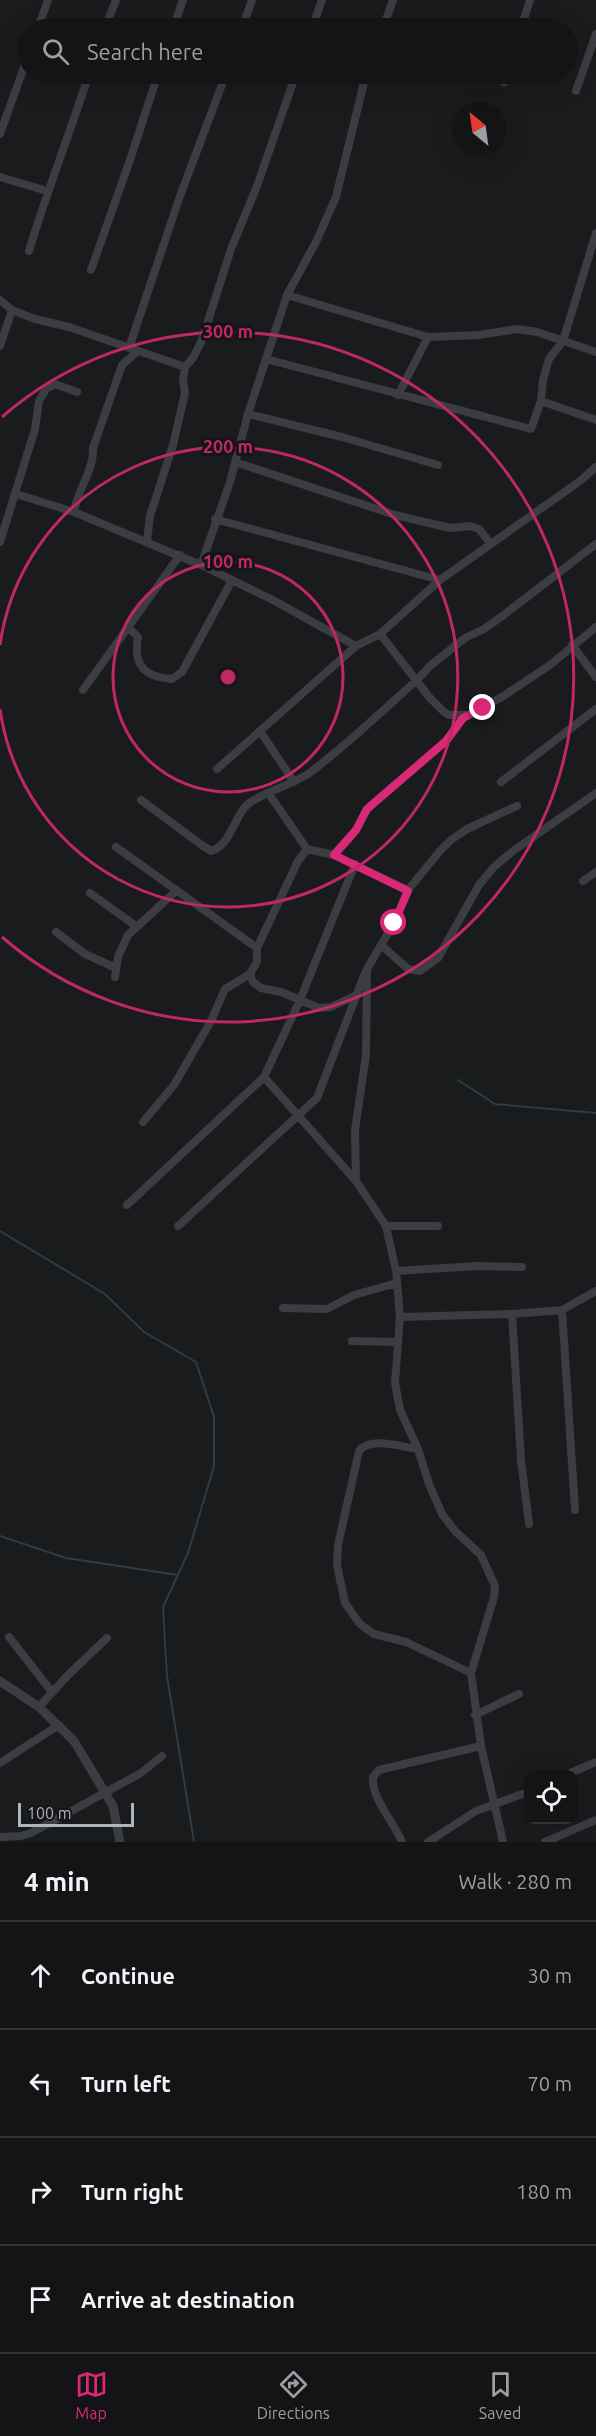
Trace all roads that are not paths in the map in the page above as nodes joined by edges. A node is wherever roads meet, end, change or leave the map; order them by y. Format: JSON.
{"nodes":[{"id":1,"x":48,"y":0,"type":"edge"},
{"id":2,"x":116,"y":0,"type":"edge"},
{"id":3,"x":183,"y":0,"type":"edge"},
{"id":4,"x":252,"y":0,"type":"edge"},
{"id":5,"x":322,"y":0,"type":"edge"},
{"id":6,"x":393,"y":0,"type":"edge"},
{"id":7,"x":530,"y":0,"type":"edge"},
{"id":8,"x":42,"y":18,"type":"edge"},
{"id":9,"x":109,"y":18,"type":"edge"},
{"id":10,"x":177,"y":18,"type":"edge"},
{"id":11,"x":246,"y":18,"type":"edge"},
{"id":12,"x":316,"y":18,"type":"edge"},
{"id":13,"x":386,"y":18,"type":"edge"},
{"id":14,"x":524,"y":18,"type":"edge"},
{"id":15,"x":596,"y":34,"type":"edge"},
{"id":16,"x":18,"y":84,"type":"edge"},
{"id":17,"x":86,"y":84,"type":"edge"},
{"id":18,"x":155,"y":84,"type":"edge"},
{"id":19,"x":222,"y":84,"type":"edge"},
{"id":20,"x":293,"y":84,"type":"edge"},
{"id":21,"x":364,"y":84,"type":"edge"},
{"id":22,"x":576,"y":91,"type":"dead end"},
{"id":23,"x":0,"y":134,"type":"edge"},
{"id":24,"x":0,"y":177,"type":"edge"},
{"id":25,"x":47,"y":191,"type":"junction"},
{"id":26,"x":596,"y":233,"type":"edge"},
{"id":27,"x":29,"y":251,"type":"dead end"},
{"id":28,"x":91,"y":270,"type":"dead end"},
{"id":29,"x":287,"y":295,"type":"junction"},
{"id":30,"x":0,"y":300,"type":"edge"},
{"id":31,"x":12,"y":310,"type":"junction"},
{"id":32,"x":428,"y":337,"type":"junction"},
{"id":33,"x":563,"y":341,"type":"junction"},
{"id":34,"x":0,"y":346,"type":"edge"},
{"id":35,"x":129,"y":348,"type":"junction"},
{"id":36,"x":138,"y":351,"type":"junction"},
{"id":37,"x":596,"y":352,"type":"edge"},
{"id":38,"x":266,"y":359,"type":"junction"},
{"id":39,"x":185,"y":367,"type":"junction"},
{"id":40,"x":78,"y":392,"type":"dead end"},
{"id":41,"x":398,"y":395,"type":"junction"},
{"id":42,"x":541,"y":401,"type":"junction"},
{"id":43,"x":248,"y":414,"type":"junction"},
{"id":44,"x":596,"y":420,"type":"edge"},
{"id":45,"x":235,"y":462,"type":"junction"},
{"id":46,"x":438,"y":465,"type":"dead end"},
{"id":47,"x":595,"y":471,"type":"edge"},
{"id":48,"x":16,"y":494,"type":"junction"},
{"id":49,"x":74,"y":512,"type":"junction"},
{"id":50,"x":215,"y":519,"type":"junction"},
{"id":51,"x":147,"y":541,"type":"junction"},
{"id":52,"x":0,"y":542,"type":"edge"},
{"id":53,"x":491,"y":544,"type":"junction"},
{"id":54,"x":596,"y":544,"type":"edge"},
{"id":55,"x":205,"y":550,"type":"junction"},
{"id":56,"x":180,"y":555,"type":"junction"},
{"id":57,"x":190,"y":560,"type":"junction"},
{"id":58,"x":201,"y":565,"type":"junction"},
{"id":59,"x":440,"y":580,"type":"junction"},
{"id":60,"x":231,"y":582,"type":"junction"},
{"id":61,"x":129,"y":627,"type":"junction"},
{"id":62,"x":596,"y":627,"type":"edge"},
{"id":63,"x":380,"y":634,"type":"junction"},
{"id":64,"x":572,"y":645,"type":"junction"},
{"id":65,"x":357,"y":646,"type":"junction"},
{"id":66,"x":596,"y":677,"type":"edge"},
{"id":67,"x":417,"y":680,"type":"junction"},
{"id":68,"x":83,"y":690,"type":"dead end"},
{"id":69,"x":596,"y":709,"type":"edge"},
{"id":70,"x":469,"y":714,"type":"junction"},
{"id":71,"x":260,"y":731,"type":"junction"},
{"id":72,"x":217,"y":769,"type":"dead end"},
{"id":73,"x":294,"y":782,"type":"junction"},
{"id":74,"x":501,"y":782,"type":"dead end"},
{"id":75,"x":596,"y":792,"type":"edge"},
{"id":76,"x":269,"y":794,"type":"junction"},
{"id":77,"x":141,"y":800,"type":"dead end"},
{"id":78,"x":517,"y":806,"type":"dead end"},
{"id":79,"x":116,"y":847,"type":"dead end"},
{"id":80,"x":308,"y":849,"type":"junction"},
{"id":81,"x":334,"y":855,"type":"junction"},
{"id":82,"x":355,"y":864,"type":"junction"},
{"id":83,"x":596,"y":872,"type":"edge"},
{"id":84,"x":583,"y":881,"type":"dead end"},
{"id":85,"x":177,"y":890,"type":"junction"},
{"id":86,"x":408,"y":891,"type":"junction"},
{"id":87,"x":90,"y":893,"type":"dead end"},
{"id":88,"x":135,"y":926,"type":"junction"},
{"id":89,"x":56,"y":932,"type":"dead end"},
{"id":90,"x":381,"y":945,"type":"junction"},
{"id":91,"x":257,"y":948,"type":"junction"},
{"id":92,"x":116,"y":968,"type":"junction"},
{"id":93,"x":367,"y":969,"type":"junction"},
{"id":94,"x":250,"y":974,"type":"junction"},
{"id":95,"x":115,"y":977,"type":"dead end"},
{"id":96,"x":356,"y":995,"type":"junction"},
{"id":97,"x":300,"y":1000,"type":"junction"},
{"id":98,"x":264,"y":1077,"type":"junction"},
{"id":99,"x":299,"y":1117,"type":"junction"},
{"id":100,"x":143,"y":1122,"type":"dead end"},
{"id":101,"x":356,"y":1181,"type":"junction"},
{"id":102,"x":127,"y":1204,"type":"dead end"},
{"id":103,"x":178,"y":1226,"type":"dead end"},
{"id":104,"x":386,"y":1226,"type":"junction"},
{"id":105,"x":438,"y":1226,"type":"dead end"},
{"id":106,"x":522,"y":1267,"type":"dead end"},
{"id":107,"x":396,"y":1271,"type":"junction"},
{"id":108,"x":397,"y":1284,"type":"junction"},
{"id":109,"x":596,"y":1291,"type":"edge"},
{"id":110,"x":283,"y":1308,"type":"dead end"},
{"id":111,"x":562,"y":1310,"type":"junction"},
{"id":112,"x":512,"y":1314,"type":"junction"},
{"id":113,"x":400,"y":1317,"type":"junction"},
{"id":114,"x":352,"y":1341,"type":"dead end"},
{"id":115,"x":398,"y":1342,"type":"junction"},
{"id":116,"x":418,"y":1449,"type":"junction"},
{"id":117,"x":575,"y":1510,"type":"dead end"},
{"id":118,"x":529,"y":1524,"type":"dead end"},
{"id":119,"x":9,"y":1637,"type":"dead end"},
{"id":120,"x":107,"y":1638,"type":"dead end"},
{"id":121,"x":471,"y":1673,"type":"junction"},
{"id":122,"x":0,"y":1681,"type":"edge"},
{"id":123,"x":52,"y":1692,"type":"junction"},
{"id":124,"x":519,"y":1694,"type":"dead end"},
{"id":125,"x":39,"y":1707,"type":"junction"},
{"id":126,"x":475,"y":1714,"type":"junction"},
{"id":127,"x":59,"y":1725,"type":"junction"},
{"id":128,"x":481,"y":1746,"type":"junction"},
{"id":129,"x":162,"y":1756,"type":"dead end"},
{"id":130,"x":0,"y":1762,"type":"edge"},
{"id":131,"x":596,"y":1762,"type":"edge"},
{"id":132,"x":577,"y":1770,"type":"edge"},
{"id":133,"x":106,"y":1793,"type":"junction"},
{"id":134,"x":524,"y":1794,"type":"edge"},
{"id":135,"x":495,"y":1805,"type":"junction"},
{"id":136,"x":596,"y":1820,"type":"edge"},
{"id":137,"x":0,"y":1837,"type":"edge"},
{"id":138,"x":120,"y":1842,"type":"edge"},
{"id":139,"x":402,"y":1842,"type":"edge"},
{"id":140,"x":428,"y":1842,"type":"edge"},
{"id":141,"x":503,"y":1842,"type":"edge"},
{"id":142,"x":545,"y":1842,"type":"edge"}],
"edges":[{"from":1,"to":8,"type":"street"},
{"from":2,"to":9,"type":"street"},
{"from":3,"to":10,"type":"street"},
{"from":4,"to":11,"type":"street"},
{"from":5,"to":12,"type":"street"},
{"from":6,"to":13,"type":"street"},
{"from":7,"to":14,"type":"street"},
{"from":15,"to":22,"type":"street"},
{"from":16,"to":23,"type":"street"},
{"from":17,"to":25,"type":"street"},
{"from":18,"to":28,"type":"street"},
{"from":19,"to":35,"type":"street"},
{"from":20,"to":39,"type":"street"},
{"from":21,"to":29,"type":"street"},
{"from":24,"to":25,"type":"street"},
{"from":25,"to":27,"type":"street"},
{"from":26,"to":33,"type":"street"},
{"from":29,"to":32,"type":"street"},
{"from":29,"to":38,"type":"street"},
{"from":30,"to":31,"type":"street"},
{"from":31,"to":34,"type":"street"},
{"from":31,"to":35,"type":"street"},
{"from":32,"to":33,"type":"street"},
{"from":32,"to":41,"type":"street"},
{"from":33,"to":37,"type":"street"},
{"from":33,"to":42,"type":"street"},
{"from":35,"to":36,"type":"street"},
{"from":36,"to":39,"type":"street"},
{"from":36,"to":49,"type":"street"},
{"from":38,"to":41,"type":"street"},
{"from":38,"to":43,"type":"street"},
{"from":39,"to":51,"type":"street"},
{"from":40,"to":48,"type":"street"},
{"from":41,"to":42,"type":"street"},
{"from":42,"to":44,"type":"street"},
{"from":43,"to":45,"type":"street"},
{"from":43,"to":46,"type":"street"},
{"from":45,"to":50,"type":"street"},
{"from":45,"to":53,"type":"street"},
{"from":47,"to":53,"type":"street"},
{"from":48,"to":49,"type":"street"},
{"from":48,"to":52,"type":"street"},
{"from":49,"to":51,"type":"street"},
{"from":50,"to":55,"type":"street"},
{"from":50,"to":59,"type":"street"},
{"from":51,"to":56,"type":"street"},
{"from":53,"to":59,"type":"street"},
{"from":54,"to":67,"type":"street"},
{"from":55,"to":57,"type":"street"},
{"from":55,"to":58,"type":"street"},
{"from":56,"to":57,"type":"street"},
{"from":56,"to":61,"type":"street"},
{"from":57,"to":58,"type":"street"},
{"from":58,"to":60,"type":"street"},
{"from":59,"to":63,"type":"street"},
{"from":60,"to":61,"type":"street"},
{"from":60,"to":65,"type":"street"},
{"from":61,"to":68,"type":"street"},
{"from":62,"to":64,"type":"street"},
{"from":63,"to":65,"type":"street"},
{"from":63,"to":67,"type":"street"},
{"from":64,"to":66,"type":"street"},
{"from":64,"to":70,"type":"street"},
{"from":65,"to":71,"type":"street"},
{"from":67,"to":70,"type":"street"},
{"from":67,"to":73,"type":"street"},
{"from":69,"to":74,"type":"street"},
{"from":70,"to":81,"type":"street"},
{"from":71,"to":72,"type":"street"},
{"from":71,"to":73,"type":"street"},
{"from":73,"to":76,"type":"street"},
{"from":75,"to":90,"type":"street"},
{"from":76,"to":77,"type":"street"},
{"from":76,"to":80,"type":"street"},
{"from":78,"to":86,"type":"street"},
{"from":79,"to":85,"type":"street"},
{"from":80,"to":81,"type":"street"},
{"from":80,"to":91,"type":"street"},
{"from":81,"to":82,"type":"street"},
{"from":82,"to":86,"type":"street"},
{"from":82,"to":97,"type":"street"},
{"from":83,"to":84,"type":"street"},
{"from":85,"to":88,"type":"street"},
{"from":85,"to":91,"type":"street"},
{"from":86,"to":90,"type":"street"},
{"from":87,"to":88,"type":"street"},
{"from":88,"to":92,"type":"street"},
{"from":89,"to":92,"type":"street"},
{"from":90,"to":93,"type":"street"},
{"from":91,"to":94,"type":"street"},
{"from":92,"to":95,"type":"street"},
{"from":93,"to":96,"type":"street"},
{"from":93,"to":101,"type":"street"},
{"from":94,"to":97,"type":"street"},
{"from":94,"to":100,"type":"street"},
{"from":96,"to":97,"type":"street"},
{"from":96,"to":99,"type":"street"},
{"from":97,"to":98,"type":"street"},
{"from":98,"to":99,"type":"street"},
{"from":98,"to":102,"type":"street"},
{"from":99,"to":101,"type":"street"},
{"from":99,"to":103,"type":"street"},
{"from":101,"to":104,"type":"street"},
{"from":104,"to":105,"type":"street"},
{"from":104,"to":107,"type":"street"},
{"from":106,"to":107,"type":"street"},
{"from":107,"to":108,"type":"street"},
{"from":108,"to":110,"type":"street"},
{"from":108,"to":113,"type":"street"},
{"from":109,"to":111,"type":"street"},
{"from":111,"to":112,"type":"street"},
{"from":111,"to":117,"type":"street"},
{"from":112,"to":113,"type":"street"},
{"from":112,"to":118,"type":"street"},
{"from":113,"to":115,"type":"street"},
{"from":114,"to":115,"type":"street"},
{"from":115,"to":116,"type":"street"},
{"from":116,"to":121,"type":"street"},
{"from":116,"to":121,"type":"street"},
{"from":119,"to":123,"type":"street"},
{"from":120,"to":123,"type":"street"},
{"from":121,"to":126,"type":"street"},
{"from":122,"to":125,"type":"street"},
{"from":123,"to":125,"type":"street"},
{"from":124,"to":126,"type":"street"},
{"from":125,"to":127,"type":"street"},
{"from":126,"to":128,"type":"street"},
{"from":127,"to":130,"type":"street"},
{"from":127,"to":133,"type":"street"},
{"from":128,"to":135,"type":"street"},
{"from":128,"to":139,"type":"street"},
{"from":129,"to":133,"type":"street"},
{"from":131,"to":132,"type":"street"},
{"from":133,"to":137,"type":"street"},
{"from":133,"to":138,"type":"street"},
{"from":134,"to":135,"type":"street"},
{"from":135,"to":140,"type":"street"},
{"from":135,"to":141,"type":"street"},
{"from":136,"to":142,"type":"street"}]}
